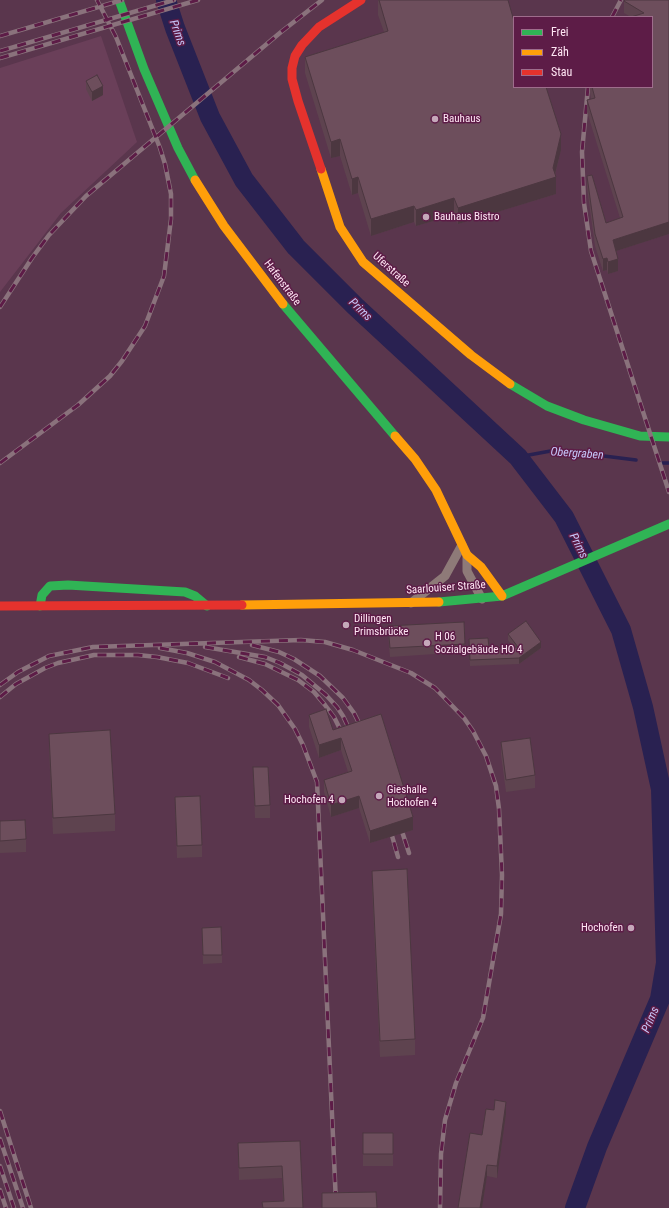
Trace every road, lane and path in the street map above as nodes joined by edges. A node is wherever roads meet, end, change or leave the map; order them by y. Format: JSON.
{"nodes":[{"id":1,"x":119,"y":0,"type":"edge"},
{"id":2,"x":361,"y":0,"type":"edge"},
{"id":3,"x":669,"y":437,"type":"edge"},
{"id":4,"x":669,"y":524,"type":"edge"},
{"id":5,"x":462,"y":545,"type":"junction"},
{"id":6,"x":467,"y":555,"type":"junction"},
{"id":7,"x":502,"y":596,"type":"junction"},
{"id":8,"x":482,"y":599,"type":"junction"},
{"id":9,"x":411,"y":603,"type":"junction"},
{"id":10,"x":0,"y":606,"type":"edge"},
{"id":11,"x":40,"y":606,"type":"junction"},
{"id":12,"x":208,"y":606,"type":"junction"}],
"edges":[{"from":1,"to":5,"type":"street","name":"Hafenstraße"},
{"from":2,"to":3,"type":"street","name":"Uferstraße"},
{"from":4,"to":7,"type":"street","name":"Saarlouiser Straße"},
{"from":5,"to":6,"type":"street","name":"Hafenstraße"},
{"from":5,"to":9,"type":"street"},
{"from":6,"to":7,"type":"street","name":"Hafenstraße"},
{"from":6,"to":8,"type":"street","name":"Hafenstraße"},
{"from":7,"to":8,"type":"street","name":"Saarlouiser Straße"},
{"from":8,"to":9,"type":"street","name":"Saarlouiser Straße"},
{"from":9,"to":12,"type":"street","name":"Saarlouiser Straße"},
{"from":10,"to":11,"type":"street","name":"Saarlouiser Straße"},
{"from":11,"to":12,"type":"street","name":"Saarlouiser Straße"},
{"from":11,"to":12,"type":"street"}]}
